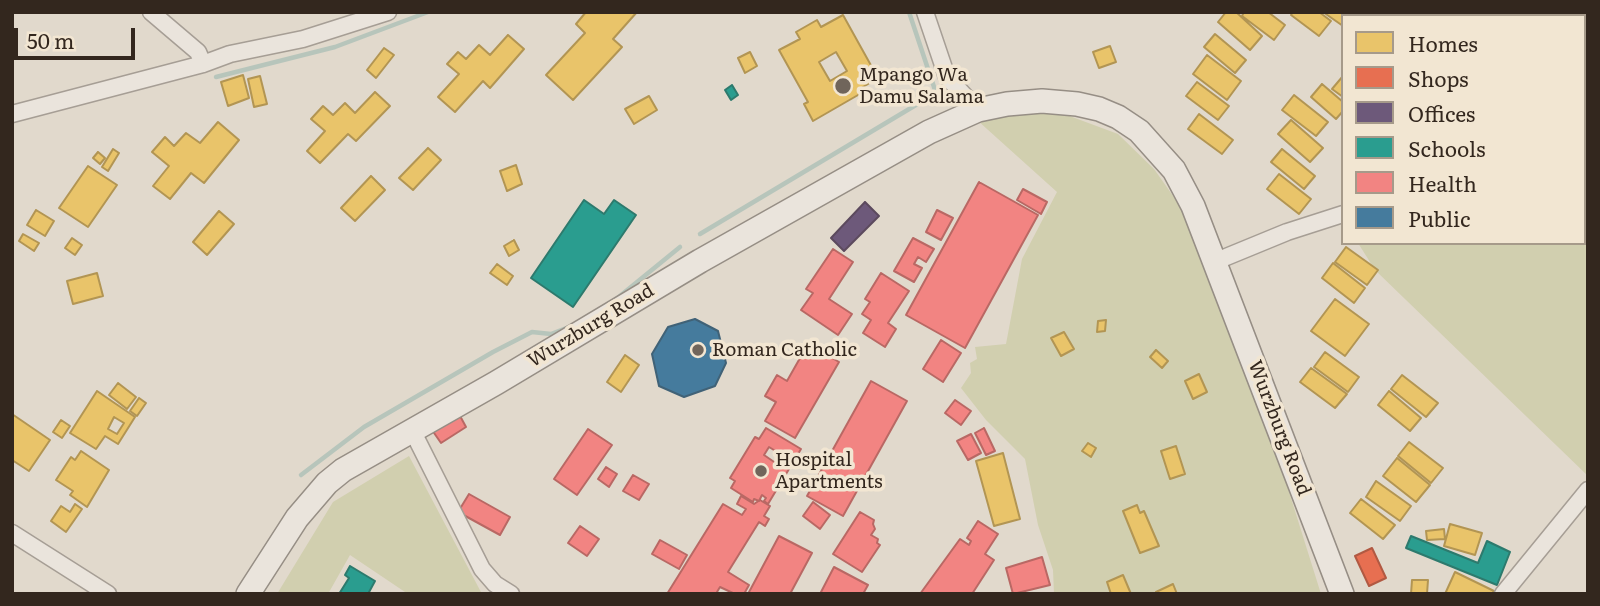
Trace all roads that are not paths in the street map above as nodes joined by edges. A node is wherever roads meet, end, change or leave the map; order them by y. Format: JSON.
{"nodes":[{"id":1,"x":152,"y":12,"type":"edge"},
{"id":2,"x":388,"y":12,"type":"edge"},
{"id":3,"x":925,"y":12,"type":"edge"},
{"id":4,"x":203,"y":64,"type":"junction"},
{"id":5,"x":978,"y":110,"type":"junction"},
{"id":6,"x":12,"y":114,"type":"edge"},
{"id":7,"x":1341,"y":215,"type":"edge"},
{"id":8,"x":1214,"y":262,"type":"junction"},
{"id":9,"x":413,"y":432,"type":"junction"},
{"id":10,"x":1588,"y":490,"type":"edge"},
{"id":11,"x":12,"y":533,"type":"edge"},
{"id":12,"x":108,"y":594,"type":"edge"},
{"id":13,"x":248,"y":594,"type":"edge"},
{"id":14,"x":512,"y":594,"type":"edge"},
{"id":15,"x":1342,"y":594,"type":"edge"},
{"id":16,"x":1503,"y":594,"type":"edge"}],
"edges":[{"from":1,"to":4,"type":"street"},
{"from":2,"to":4,"type":"street"},
{"from":3,"to":5,"type":"street"},
{"from":4,"to":6,"type":"street"},
{"from":5,"to":8,"type":"main road","name":"Wurzburg Road"},
{"from":5,"to":9,"type":"main road","name":"Wurzburg Road"},
{"from":7,"to":8,"type":"street"},
{"from":8,"to":15,"type":"main road","name":"Wurzburg Road"},
{"from":9,"to":13,"type":"main road","name":"Wurzburg Road"},
{"from":9,"to":14,"type":"street"},
{"from":10,"to":16,"type":"street"},
{"from":11,"to":12,"type":"street"}]}
